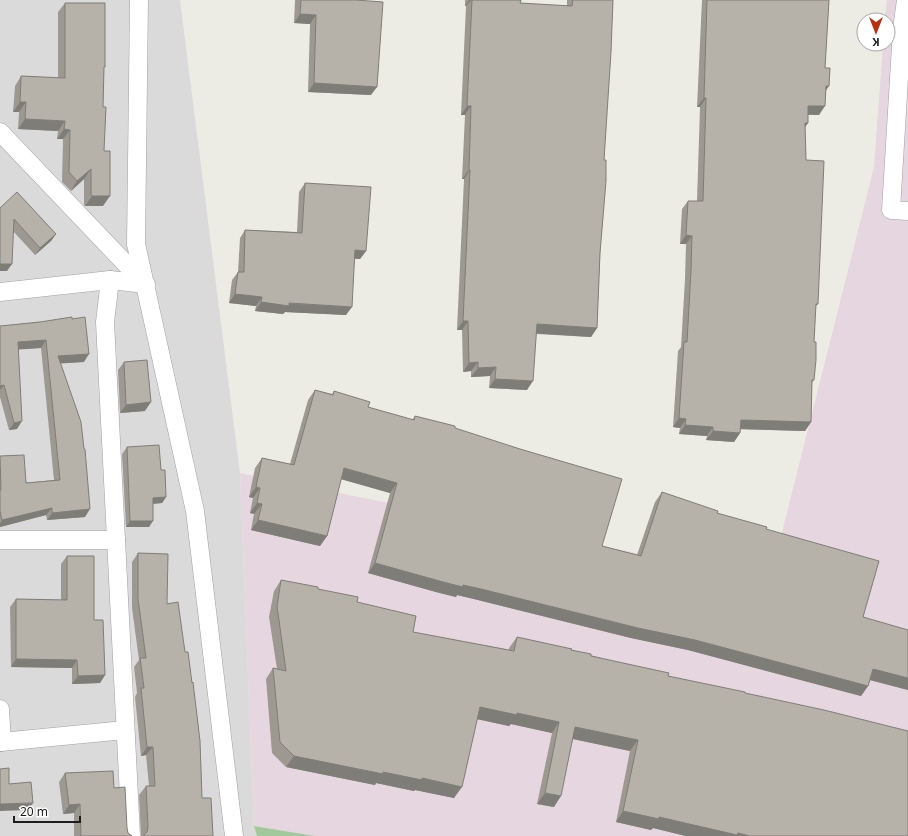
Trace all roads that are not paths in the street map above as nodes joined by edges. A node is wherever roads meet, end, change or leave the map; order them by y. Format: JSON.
{"nodes":[{"id":1,"x":139,"y":0,"type":"edge"},
{"id":2,"x":906,"y":0,"type":"edge"},
{"id":3,"x":905,"y":29,"type":"edge"},
{"id":4,"x":0,"y":132,"type":"edge"},
{"id":5,"x":908,"y":211,"type":"edge"},
{"id":6,"x":110,"y":280,"type":"junction"},
{"id":7,"x":146,"y":284,"type":"junction"},
{"id":8,"x":0,"y":292,"type":"edge"},
{"id":9,"x":0,"y":540,"type":"edge"},
{"id":10,"x":116,"y":540,"type":"junction"},
{"id":11,"x":0,"y":709,"type":"edge"},
{"id":12,"x":125,"y":730,"type":"junction"},
{"id":13,"x":1,"y":742,"type":"edge"},
{"id":14,"x":131,"y":836,"type":"edge"},
{"id":15,"x":234,"y":836,"type":"edge"}],
"edges":[{"from":1,"to":7,"type":"street"},
{"from":2,"to":3,"type":"street"},
{"from":3,"to":5,"type":"street"},
{"from":4,"to":7,"type":"street"},
{"from":6,"to":7,"type":"street"},
{"from":6,"to":8,"type":"street"},
{"from":6,"to":10,"type":"street"},
{"from":7,"to":15,"type":"street"},
{"from":9,"to":10,"type":"street"},
{"from":10,"to":12,"type":"street"},
{"from":11,"to":13,"type":"street"},
{"from":12,"to":13,"type":"street"},
{"from":12,"to":14,"type":"street"}]}
